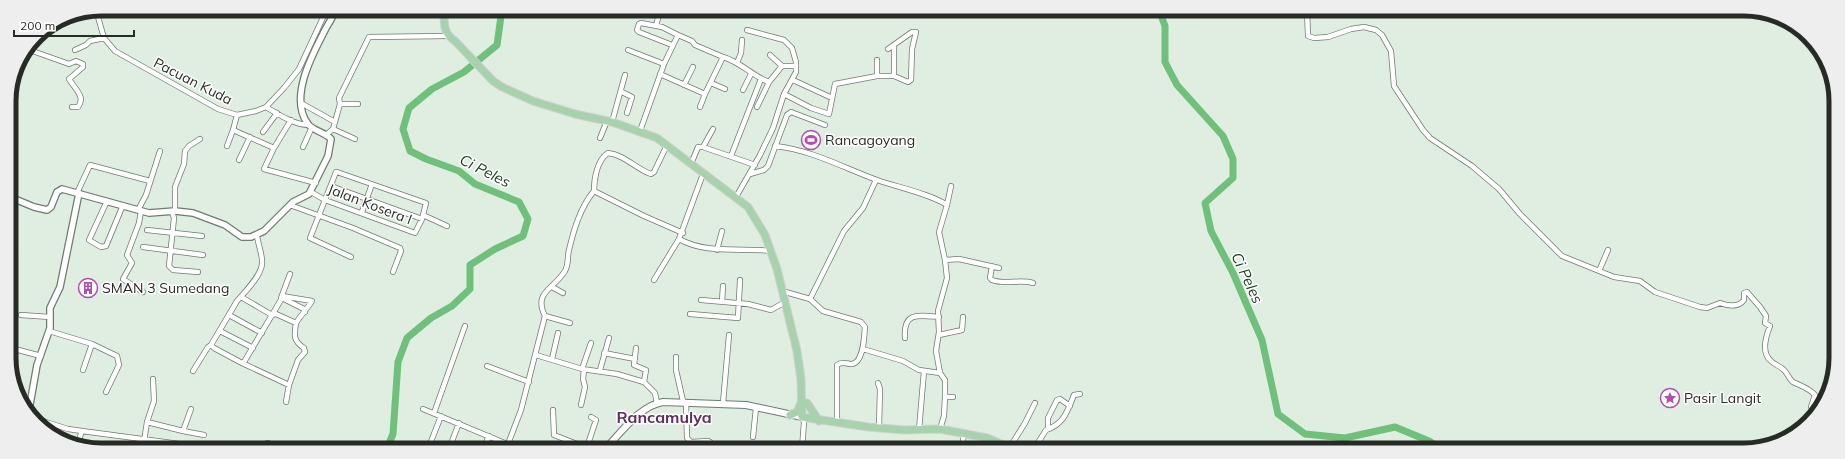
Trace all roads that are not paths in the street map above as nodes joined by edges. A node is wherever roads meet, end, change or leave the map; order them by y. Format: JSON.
{"nodes":[{"id":1,"x":98,"y":16,"type":"edge"},
{"id":2,"x":324,"y":16,"type":"edge"},
{"id":3,"x":333,"y":16,"type":"edge"},
{"id":4,"x":444,"y":16,"type":"edge"},
{"id":5,"x":658,"y":16,"type":"edge"},
{"id":6,"x":1307,"y":16,"type":"edge"},
{"id":7,"x":656,"y":26,"type":"junction"},
{"id":8,"x":748,"y":30,"type":"dead end"},
{"id":9,"x":678,"y":34,"type":"junction"},
{"id":10,"x":448,"y":36,"type":"junction"},
{"id":11,"x":104,"y":38,"type":"junction"},
{"id":12,"x":742,"y":40,"type":"dead end"},
{"id":13,"x":672,"y":45,"type":"junction"},
{"id":14,"x":894,"y":45,"type":"junction"},
{"id":15,"x":75,"y":50,"type":"dead end"},
{"id":16,"x":628,"y":50,"type":"dead end"},
{"id":17,"x":888,"y":50,"type":"dead end"},
{"id":18,"x":32,"y":51,"type":"edge"},
{"id":19,"x":770,"y":55,"type":"dead end"},
{"id":20,"x":723,"y":57,"type":"junction"},
{"id":21,"x":877,"y":60,"type":"dead end"},
{"id":22,"x":737,"y":62,"type":"junction"},
{"id":23,"x":664,"y":64,"type":"junction"},
{"id":24,"x":782,"y":66,"type":"junction"},
{"id":25,"x":796,"y":66,"type":"junction"},
{"id":26,"x":693,"y":67,"type":"dead end"},
{"id":27,"x":660,"y":74,"type":"junction"},
{"id":28,"x":751,"y":74,"type":"junction"},
{"id":29,"x":625,"y":75,"type":"dead end"},
{"id":30,"x":877,"y":76,"type":"junction"},
{"id":31,"x":894,"y":76,"type":"junction"},
{"id":32,"x":761,"y":78,"type":"junction"},
{"id":33,"x":793,"y":80,"type":"junction"},
{"id":34,"x":769,"y":82,"type":"junction"},
{"id":35,"x":711,"y":83,"type":"junction"},
{"id":36,"x":684,"y":85,"type":"junction"},
{"id":37,"x":725,"y":89,"type":"dead end"},
{"id":38,"x":743,"y":90,"type":"dead end"},
{"id":39,"x":622,"y":92,"type":"junction"},
{"id":40,"x":705,"y":94,"type":"junction"},
{"id":41,"x":784,"y":94,"type":"junction"},
{"id":42,"x":832,"y":98,"type":"junction"},
{"id":43,"x":301,"y":103,"type":"junction"},
{"id":44,"x":340,"y":104,"type":"junction"},
{"id":45,"x":358,"y":104,"type":"dead end"},
{"id":46,"x":266,"y":107,"type":"junction"},
{"id":47,"x":700,"y":107,"type":"dead end"},
{"id":48,"x":757,"y":107,"type":"dead end"},
{"id":49,"x":72,"y":108,"type":"dead end"},
{"id":50,"x":277,"y":113,"type":"junction"},
{"id":51,"x":627,"y":114,"type":"dead end"},
{"id":52,"x":237,"y":115,"type":"junction"},
{"id":53,"x":291,"y":120,"type":"junction"},
{"id":54,"x":610,"y":121,"type":"junction"},
{"id":55,"x":335,"y":122,"type":"junction"},
{"id":56,"x":310,"y":126,"type":"junction"},
{"id":57,"x":825,"y":126,"type":"dead end"},
{"id":58,"x":333,"y":129,"type":"junction"},
{"id":59,"x":713,"y":129,"type":"dead end"},
{"id":60,"x":233,"y":130,"type":"junction"},
{"id":61,"x":640,"y":131,"type":"junction"},
{"id":62,"x":263,"y":132,"type":"dead end"},
{"id":63,"x":326,"y":135,"type":"junction"},
{"id":64,"x":250,"y":137,"type":"junction"},
{"id":65,"x":600,"y":138,"type":"dead end"},
{"id":66,"x":200,"y":139,"type":"dead end"},
{"id":67,"x":355,"y":139,"type":"dead end"},
{"id":68,"x":668,"y":145,"type":"junction"},
{"id":69,"x":227,"y":146,"type":"dead end"},
{"id":70,"x":775,"y":146,"type":"junction"},
{"id":71,"x":303,"y":147,"type":"dead end"},
{"id":72,"x":703,"y":147,"type":"junction"},
{"id":73,"x":274,"y":148,"type":"junction"},
{"id":74,"x":160,"y":151,"type":"dead end"},
{"id":75,"x":731,"y":156,"type":"junction"},
{"id":76,"x":239,"y":160,"type":"dead end"},
{"id":77,"x":691,"y":164,"type":"junction"},
{"id":78,"x":755,"y":165,"type":"junction"},
{"id":79,"x":703,"y":174,"type":"junction"},
{"id":80,"x":750,"y":174,"type":"junction"},
{"id":81,"x":876,"y":180,"type":"junction"},
{"id":82,"x":150,"y":181,"type":"junction"},
{"id":83,"x":316,"y":183,"type":"junction"},
{"id":84,"x":372,"y":184,"type":"junction"},
{"id":85,"x":331,"y":186,"type":"junction"},
{"id":86,"x":951,"y":186,"type":"dead end"},
{"id":87,"x":594,"y":191,"type":"junction"},
{"id":88,"x":311,"y":192,"type":"junction"},
{"id":89,"x":78,"y":193,"type":"junction"},
{"id":90,"x":736,"y":197,"type":"junction"},
{"id":91,"x":368,"y":198,"type":"junction"},
{"id":92,"x":16,"y":199,"type":"edge"},
{"id":93,"x":325,"y":200,"type":"junction"},
{"id":94,"x":107,"y":201,"type":"junction"},
{"id":95,"x":123,"y":205,"type":"junction"},
{"id":96,"x":290,"y":205,"type":"junction"},
{"id":97,"x":947,"y":205,"type":"junction"},
{"id":98,"x":139,"y":210,"type":"junction"},
{"id":99,"x":174,"y":212,"type":"junction"},
{"id":100,"x":362,"y":212,"type":"junction"},
{"id":101,"x":319,"y":216,"type":"junction"},
{"id":102,"x":422,"y":217,"type":"junction"},
{"id":103,"x":447,"y":226,"type":"dead end"},
{"id":104,"x":147,"y":230,"type":"dead end"},
{"id":105,"x":722,"y":231,"type":"dead end"},
{"id":106,"x":172,"y":232,"type":"junction"},
{"id":107,"x":683,"y":233,"type":"junction"},
{"id":108,"x":202,"y":236,"type":"dead end"},
{"id":109,"x":256,"y":236,"type":"junction"},
{"id":110,"x":679,"y":239,"type":"junction"},
{"id":111,"x":143,"y":247,"type":"dead end"},
{"id":112,"x":716,"y":250,"type":"junction"},
{"id":113,"x":1608,"y":250,"type":"dead end"},
{"id":114,"x":170,"y":251,"type":"junction"},
{"id":115,"x":772,"y":251,"type":"junction"},
{"id":116,"x":203,"y":255,"type":"dead end"},
{"id":117,"x":351,"y":257,"type":"dead end"},
{"id":118,"x":945,"y":260,"type":"junction"},
{"id":119,"x":992,"y":266,"type":"junction"},
{"id":120,"x":999,"y":268,"type":"dead end"},
{"id":121,"x":1599,"y":271,"type":"junction"},
{"id":122,"x":198,"y":272,"type":"dead end"},
{"id":123,"x":393,"y":272,"type":"dead end"},
{"id":124,"x":290,"y":274,"type":"dead end"},
{"id":125,"x":654,"y":280,"type":"dead end"},
{"id":126,"x":740,"y":280,"type":"dead end"},
{"id":127,"x":1033,"y":283,"type":"dead end"},
{"id":128,"x":723,"y":286,"type":"dead end"},
{"id":129,"x":552,"y":287,"type":"junction"},
{"id":130,"x":143,"y":292,"type":"dead end"},
{"id":131,"x":782,"y":292,"type":"junction"},
{"id":132,"x":563,"y":293,"type":"dead end"},
{"id":133,"x":241,"y":296,"type":"junction"},
{"id":134,"x":281,"y":297,"type":"junction"},
{"id":135,"x":810,"y":299,"type":"junction"},
{"id":136,"x":701,"y":300,"type":"dead end"},
{"id":137,"x":722,"y":302,"type":"junction"},
{"id":138,"x":785,"y":302,"type":"junction"},
{"id":139,"x":739,"y":303,"type":"junction"},
{"id":140,"x":305,"y":312,"type":"junction"},
{"id":141,"x":20,"y":314,"type":"dead end"},
{"id":142,"x":690,"y":314,"type":"dead end"},
{"id":143,"x":229,"y":315,"type":"junction"},
{"id":144,"x":272,"y":315,"type":"junction"},
{"id":145,"x":545,"y":316,"type":"junction"},
{"id":146,"x":50,"y":317,"type":"junction"},
{"id":147,"x":938,"y":317,"type":"junction"},
{"id":148,"x":963,"y":317,"type":"dead end"},
{"id":149,"x":296,"y":323,"type":"junction"},
{"id":150,"x":570,"y":323,"type":"dead end"},
{"id":151,"x":465,"y":326,"type":"dead end"},
{"id":152,"x":48,"y":331,"type":"junction"},
{"id":153,"x":220,"y":331,"type":"junction"},
{"id":154,"x":262,"y":333,"type":"junction"},
{"id":155,"x":558,"y":333,"type":"dead end"},
{"id":156,"x":729,"y":335,"type":"dead end"},
{"id":157,"x":939,"y":335,"type":"junction"},
{"id":158,"x":609,"y":338,"type":"dead end"},
{"id":159,"x":905,"y":338,"type":"dead end"},
{"id":160,"x":591,"y":343,"type":"dead end"},
{"id":161,"x":92,"y":344,"type":"junction"},
{"id":162,"x":211,"y":345,"type":"junction"},
{"id":163,"x":253,"y":348,"type":"junction"},
{"id":164,"x":636,"y":348,"type":"dead end"},
{"id":165,"x":16,"y":349,"type":"edge"},
{"id":166,"x":863,"y":349,"type":"junction"},
{"id":167,"x":604,"y":353,"type":"junction"},
{"id":168,"x":536,"y":355,"type":"junction"},
{"id":169,"x":41,"y":356,"type":"junction"},
{"id":170,"x":676,"y":357,"type":"dead end"},
{"id":171,"x":552,"y":359,"type":"junction"},
{"id":172,"x":635,"y":360,"type":"junction"},
{"id":173,"x":242,"y":363,"type":"junction"},
{"id":174,"x":487,"y":366,"type":"dead end"},
{"id":175,"x":583,"y":369,"type":"junction"},
{"id":176,"x":83,"y":370,"type":"dead end"},
{"id":177,"x":600,"y":370,"type":"junction"},
{"id":178,"x":193,"y":371,"type":"dead end"},
{"id":179,"x":924,"y":371,"type":"junction"},
{"id":180,"x":940,"y":373,"type":"junction"},
{"id":181,"x":153,"y":379,"type":"dead end"},
{"id":182,"x":529,"y":382,"type":"junction"},
{"id":183,"x":644,"y":382,"type":"junction"},
{"id":184,"x":878,"y":383,"type":"dead end"},
{"id":185,"x":289,"y":385,"type":"junction"},
{"id":186,"x":106,"y":392,"type":"dead end"},
{"id":187,"x":1080,"y":394,"type":"dead end"},
{"id":188,"x":945,"y":397,"type":"junction"},
{"id":189,"x":953,"y":397,"type":"dead end"},
{"id":190,"x":286,"y":402,"type":"dead end"},
{"id":191,"x":684,"y":402,"type":"junction"},
{"id":192,"x":1035,"y":402,"type":"dead end"},
{"id":193,"x":657,"y":403,"type":"junction"},
{"id":194,"x":723,"y":403,"type":"junction"},
{"id":195,"x":804,"y":403,"type":"junction"},
{"id":196,"x":30,"y":404,"type":"edge"},
{"id":197,"x":581,"y":405,"type":"dead end"},
{"id":198,"x":1070,"y":406,"type":"junction"},
{"id":199,"x":756,"y":408,"type":"junction"},
{"id":200,"x":1812,"y":408,"type":"edge"},
{"id":201,"x":191,"y":409,"type":"dead end"},
{"id":202,"x":423,"y":409,"type":"dead end"},
{"id":203,"x":553,"y":410,"type":"dead end"},
{"id":204,"x":434,"y":413,"type":"junction"},
{"id":205,"x":790,"y":415,"type":"junction"},
{"id":206,"x":440,"y":416,"type":"junction"},
{"id":207,"x":591,"y":416,"type":"dead end"},
{"id":208,"x":804,"y":419,"type":"junction"},
{"id":209,"x":819,"y":421,"type":"junction"},
{"id":210,"x":45,"y":422,"type":"edge"},
{"id":211,"x":147,"y":422,"type":"junction"},
{"id":212,"x":837,"y":423,"type":"junction"},
{"id":213,"x":459,"y":424,"type":"junction"},
{"id":214,"x":879,"y":427,"type":"junction"},
{"id":215,"x":919,"y":430,"type":"junction"},
{"id":216,"x":940,"y":430,"type":"junction"},
{"id":217,"x":1048,"y":430,"type":"junction"},
{"id":218,"x":82,"y":431,"type":"junction"},
{"id":219,"x":183,"y":431,"type":"junction"},
{"id":220,"x":964,"y":433,"type":"junction"},
{"id":221,"x":204,"y":435,"type":"dead end"},
{"id":222,"x":489,"y":436,"type":"junction"},
{"id":223,"x":753,"y":437,"type":"dead end"},
{"id":224,"x":79,"y":439,"type":"edge"},
{"id":225,"x":144,"y":440,"type":"junction"},
{"id":226,"x":502,"y":442,"type":"joint"},
{"id":227,"x":691,"y":442,"type":"joint"},
{"id":228,"x":169,"y":443,"type":"edge"},
{"id":229,"x":430,"y":443,"type":"edge"},
{"id":230,"x":450,"y":443,"type":"edge"},
{"id":231,"x":486,"y":443,"type":"edge"},
{"id":232,"x":505,"y":443,"type":"edge"},
{"id":233,"x":508,"y":443,"type":"edge"},
{"id":234,"x":576,"y":443,"type":"edge"},
{"id":235,"x":590,"y":443,"type":"edge"},
{"id":236,"x":611,"y":443,"type":"edge"},
{"id":237,"x":710,"y":443,"type":"edge"},
{"id":238,"x":802,"y":443,"type":"edge"},
{"id":239,"x":963,"y":443,"type":"edge"},
{"id":240,"x":1000,"y":443,"type":"edge"},
{"id":241,"x":1014,"y":443,"type":"edge"},
{"id":242,"x":1038,"y":443,"type":"edge"}],
"edges":[{"from":1,"to":11,"type":"street","name":"Pacuan Kuda"},
{"from":2,"to":46,"type":"street","name":"Pacuan Kuda"},
{"from":3,"to":43,"type":"street"},
{"from":4,"to":10,"type":"main road"},
{"from":5,"to":7,"type":"street"},
{"from":6,"to":121,"type":"street"},
{"from":7,"to":9,"type":"street"},
{"from":7,"to":13,"type":"street"},
{"from":8,"to":25,"type":"street"},
{"from":9,"to":13,"type":"street"},
{"from":9,"to":20,"type":"street"},
{"from":10,"to":44,"type":"street"},
{"from":10,"to":54,"type":"main road"},
{"from":11,"to":15,"type":"street"},
{"from":11,"to":52,"type":"street","name":"Pacuan Kuda"},
{"from":12,"to":22,"type":"street"},
{"from":13,"to":23,"type":"street"},
{"from":14,"to":17,"type":"street"},
{"from":14,"to":31,"type":"street"},
{"from":14,"to":31,"type":"street"},
{"from":16,"to":23,"type":"street"},
{"from":18,"to":49,"type":"street"},
{"from":19,"to":24,"type":"street"},
{"from":20,"to":22,"type":"street"},
{"from":20,"to":35,"type":"street"},
{"from":21,"to":30,"type":"street"},
{"from":22,"to":28,"type":"street"},
{"from":23,"to":27,"type":"street"},
{"from":24,"to":25,"type":"street"},
{"from":24,"to":34,"type":"street"},
{"from":25,"to":33,"type":"street"},
{"from":26,"to":36,"type":"street"},
{"from":27,"to":36,"type":"street"},
{"from":27,"to":61,"type":"street"},
{"from":28,"to":32,"type":"street"},
{"from":28,"to":38,"type":"street"},
{"from":29,"to":39,"type":"street"},
{"from":30,"to":31,"type":"street"},
{"from":30,"to":42,"type":"street"},
{"from":32,"to":34,"type":"street"},
{"from":32,"to":75,"type":"street"},
{"from":33,"to":41,"type":"street"},
{"from":33,"to":42,"type":"street"},
{"from":34,"to":48,"type":"street"},
{"from":35,"to":37,"type":"street"},
{"from":35,"to":40,"type":"street"},
{"from":36,"to":40,"type":"street"},
{"from":39,"to":51,"type":"street"},
{"from":39,"to":54,"type":"street"},
{"from":40,"to":47,"type":"street"},
{"from":41,"to":42,"type":"street"},
{"from":41,"to":78,"type":"street"},
{"from":43,"to":55,"type":"street"},
{"from":43,"to":56,"type":"street"},
{"from":44,"to":45,"type":"street"},
{"from":44,"to":55,"type":"street"},
{"from":46,"to":50,"type":"street"},
{"from":46,"to":52,"type":"street","name":"Pacuan Kuda"},
{"from":50,"to":53,"type":"street"},
{"from":50,"to":62,"type":"street"},
{"from":52,"to":60,"type":"street"},
{"from":53,"to":56,"type":"street"},
{"from":53,"to":73,"type":"street"},
{"from":54,"to":61,"type":"main road"},
{"from":54,"to":65,"type":"street"},
{"from":55,"to":58,"type":"street"},
{"from":56,"to":63,"type":"street"},
{"from":56,"to":71,"type":"street"},
{"from":57,"to":70,"type":"street"},
{"from":58,"to":63,"type":"street"},
{"from":58,"to":67,"type":"street"},
{"from":59,"to":72,"type":"street"},
{"from":60,"to":64,"type":"street"},
{"from":60,"to":69,"type":"street"},
{"from":61,"to":68,"type":"main road"},
{"from":63,"to":83,"type":"street"},
{"from":64,"to":73,"type":"street"},
{"from":64,"to":76,"type":"street"},
{"from":66,"to":99,"type":"street"},
{"from":68,"to":77,"type":"main road"},
{"from":68,"to":87,"type":"street"},
{"from":70,"to":80,"type":"street"},
{"from":70,"to":81,"type":"street"},
{"from":72,"to":75,"type":"street"},
{"from":72,"to":77,"type":"street"},
{"from":73,"to":83,"type":"street"},
{"from":74,"to":82,"type":"street"},
{"from":75,"to":78,"type":"street"},
{"from":77,"to":79,"type":"main road"},
{"from":78,"to":80,"type":"street"},
{"from":79,"to":90,"type":"main road"},
{"from":79,"to":107,"type":"street"},
{"from":80,"to":90,"type":"street"},
{"from":81,"to":97,"type":"street"},
{"from":81,"to":135,"type":"street"},
{"from":82,"to":89,"type":"street"},
{"from":82,"to":98,"type":"street"},
{"from":83,"to":88,"type":"street"},
{"from":84,"to":85,"type":"street"},
{"from":84,"to":91,"type":"street"},
{"from":84,"to":102,"type":"street","name":"Jalan Kosera I"},
{"from":85,"to":91,"type":"street"},
{"from":85,"to":93,"type":"street"},
{"from":86,"to":97,"type":"street"},
{"from":87,"to":107,"type":"street"},
{"from":87,"to":129,"type":"street"},
{"from":88,"to":93,"type":"street","name":"Jalan Kosera I"},
{"from":88,"to":96,"type":"street"},
{"from":89,"to":92,"type":"street"},
{"from":89,"to":94,"type":"street"},
{"from":89,"to":146,"type":"street"},
{"from":90,"to":115,"type":"main road"},
{"from":91,"to":100,"type":"street"},
{"from":91,"to":102,"type":"street"},
{"from":93,"to":100,"type":"street","name":"Jalan Kosera I"},
{"from":93,"to":101,"type":"street"},
{"from":94,"to":95,"type":"street"},
{"from":94,"to":95,"type":"street"},
{"from":95,"to":98,"type":"street"},
{"from":96,"to":101,"type":"street"},
{"from":96,"to":109,"type":"street"},
{"from":97,"to":118,"type":"street"},
{"from":98,"to":99,"type":"street"},
{"from":98,"to":130,"type":"street"},
{"from":99,"to":106,"type":"street"},
{"from":99,"to":109,"type":"street"},
{"from":100,"to":102,"type":"street","name":"Jalan Kosera I"},
{"from":101,"to":117,"type":"street"},
{"from":101,"to":123,"type":"street"},
{"from":102,"to":103,"type":"street"},
{"from":104,"to":106,"type":"street"},
{"from":105,"to":112,"type":"street"},
{"from":106,"to":108,"type":"street"},
{"from":106,"to":114,"type":"street"},
{"from":107,"to":110,"type":"street"},
{"from":109,"to":133,"type":"street"},
{"from":110,"to":112,"type":"street"},
{"from":110,"to":125,"type":"street"},
{"from":111,"to":114,"type":"street"},
{"from":112,"to":115,"type":"street"},
{"from":113,"to":121,"type":"street"},
{"from":114,"to":116,"type":"street"},
{"from":114,"to":122,"type":"street"},
{"from":115,"to":131,"type":"main road"},
{"from":118,"to":119,"type":"street"},
{"from":118,"to":147,"type":"street"},
{"from":119,"to":120,"type":"street"},
{"from":119,"to":127,"type":"street"},
{"from":121,"to":200,"type":"street"},
{"from":124,"to":134,"type":"street"},
{"from":126,"to":139,"type":"street"},
{"from":128,"to":137,"type":"street"},
{"from":129,"to":132,"type":"street"},
{"from":129,"to":145,"type":"street"},
{"from":131,"to":135,"type":"street"},
{"from":131,"to":138,"type":"main road"},
{"from":133,"to":143,"type":"street"},
{"from":133,"to":144,"type":"street"},
{"from":134,"to":140,"type":"street"},
{"from":134,"to":140,"type":"street"},
{"from":134,"to":144,"type":"street"},
{"from":135,"to":166,"type":"street"},
{"from":136,"to":137,"type":"street"},
{"from":137,"to":139,"type":"street"},
{"from":138,"to":139,"type":"street"},
{"from":138,"to":195,"type":"main road"},
{"from":139,"to":142,"type":"street"},
{"from":140,"to":149,"type":"street"},
{"from":141,"to":146,"type":"street"},
{"from":143,"to":153,"type":"street"},
{"from":143,"to":154,"type":"street"},
{"from":144,"to":149,"type":"street"},
{"from":144,"to":154,"type":"street"},
{"from":145,"to":150,"type":"street"},
{"from":145,"to":168,"type":"street"},
{"from":146,"to":152,"type":"street"},
{"from":147,"to":157,"type":"street"},
{"from":147,"to":159,"type":"street"},
{"from":148,"to":157,"type":"street"},
{"from":149,"to":185,"type":"street"},
{"from":151,"to":204,"type":"street"},
{"from":152,"to":161,"type":"street"},
{"from":152,"to":169,"type":"street"},
{"from":153,"to":162,"type":"street"},
{"from":153,"to":163,"type":"street"},
{"from":154,"to":163,"type":"street"},
{"from":155,"to":171,"type":"street"},
{"from":156,"to":194,"type":"street"},
{"from":157,"to":180,"type":"street"},
{"from":158,"to":167,"type":"street"},
{"from":160,"to":175,"type":"street"},
{"from":161,"to":176,"type":"street"},
{"from":161,"to":186,"type":"street"},
{"from":162,"to":173,"type":"street"},
{"from":162,"to":178,"type":"street"},
{"from":163,"to":173,"type":"street"},
{"from":164,"to":172,"type":"street"},
{"from":165,"to":169,"type":"street"},
{"from":166,"to":179,"type":"street"},
{"from":166,"to":212,"type":"street"},
{"from":167,"to":172,"type":"street"},
{"from":167,"to":177,"type":"street"},
{"from":168,"to":171,"type":"street"},
{"from":168,"to":182,"type":"street"},
{"from":169,"to":196,"type":"street"},
{"from":170,"to":191,"type":"street"},
{"from":171,"to":175,"type":"street"},
{"from":172,"to":183,"type":"street"},
{"from":173,"to":185,"type":"street"},
{"from":174,"to":182,"type":"street"},
{"from":175,"to":177,"type":"street"},
{"from":175,"to":197,"type":"street"},
{"from":177,"to":183,"type":"street"},
{"from":179,"to":180,"type":"street"},
{"from":179,"to":215,"type":"street"},
{"from":180,"to":188,"type":"street"},
{"from":181,"to":211,"type":"street"},
{"from":182,"to":233,"type":"street"},
{"from":183,"to":193,"type":"street"},
{"from":184,"to":214,"type":"street"},
{"from":185,"to":190,"type":"street"},
{"from":187,"to":198,"type":"street"},
{"from":188,"to":189,"type":"street"},
{"from":188,"to":216,"type":"street"},
{"from":191,"to":193,"type":"main road"},
{"from":191,"to":194,"type":"main road"},
{"from":191,"to":227,"type":"street"},
{"from":192,"to":241,"type":"street"},
{"from":193,"to":236,"type":"main road"},
{"from":194,"to":199,"type":"main road"},
{"from":195,"to":205,"type":"main road"},
{"from":195,"to":208,"type":"main road"},
{"from":195,"to":209,"type":"main road"},
{"from":198,"to":217,"type":"street"},
{"from":198,"to":217,"type":"street"},
{"from":199,"to":205,"type":"main road"},
{"from":199,"to":223,"type":"street"},
{"from":201,"to":219,"type":"street"},
{"from":202,"to":204,"type":"street"},
{"from":203,"to":234,"type":"street"},
{"from":204,"to":206,"type":"street"},
{"from":205,"to":208,"type":"main road"},
{"from":206,"to":213,"type":"street"},
{"from":206,"to":229,"type":"street"},
{"from":207,"to":235,"type":"street"},
{"from":208,"to":209,"type":"main road"},
{"from":208,"to":238,"type":"street"},
{"from":209,"to":212,"type":"main road"},
{"from":210,"to":218,"type":"street"},
{"from":211,"to":219,"type":"street"},
{"from":211,"to":225,"type":"street"},
{"from":212,"to":214,"type":"main road"},
{"from":213,"to":222,"type":"street"},
{"from":213,"to":230,"type":"street"},
{"from":214,"to":215,"type":"main road"},
{"from":215,"to":216,"type":"main road"},
{"from":216,"to":220,"type":"main road"},
{"from":217,"to":242,"type":"street"},
{"from":218,"to":224,"type":"street"},
{"from":218,"to":225,"type":"street"},
{"from":219,"to":221,"type":"street"},
{"from":220,"to":239,"type":"street"},
{"from":220,"to":240,"type":"main road"},
{"from":222,"to":226,"type":"street"},
{"from":222,"to":231,"type":"street"},
{"from":225,"to":228,"type":"street"},
{"from":226,"to":232,"type":"street"},
{"from":227,"to":237,"type":"street"}]}
